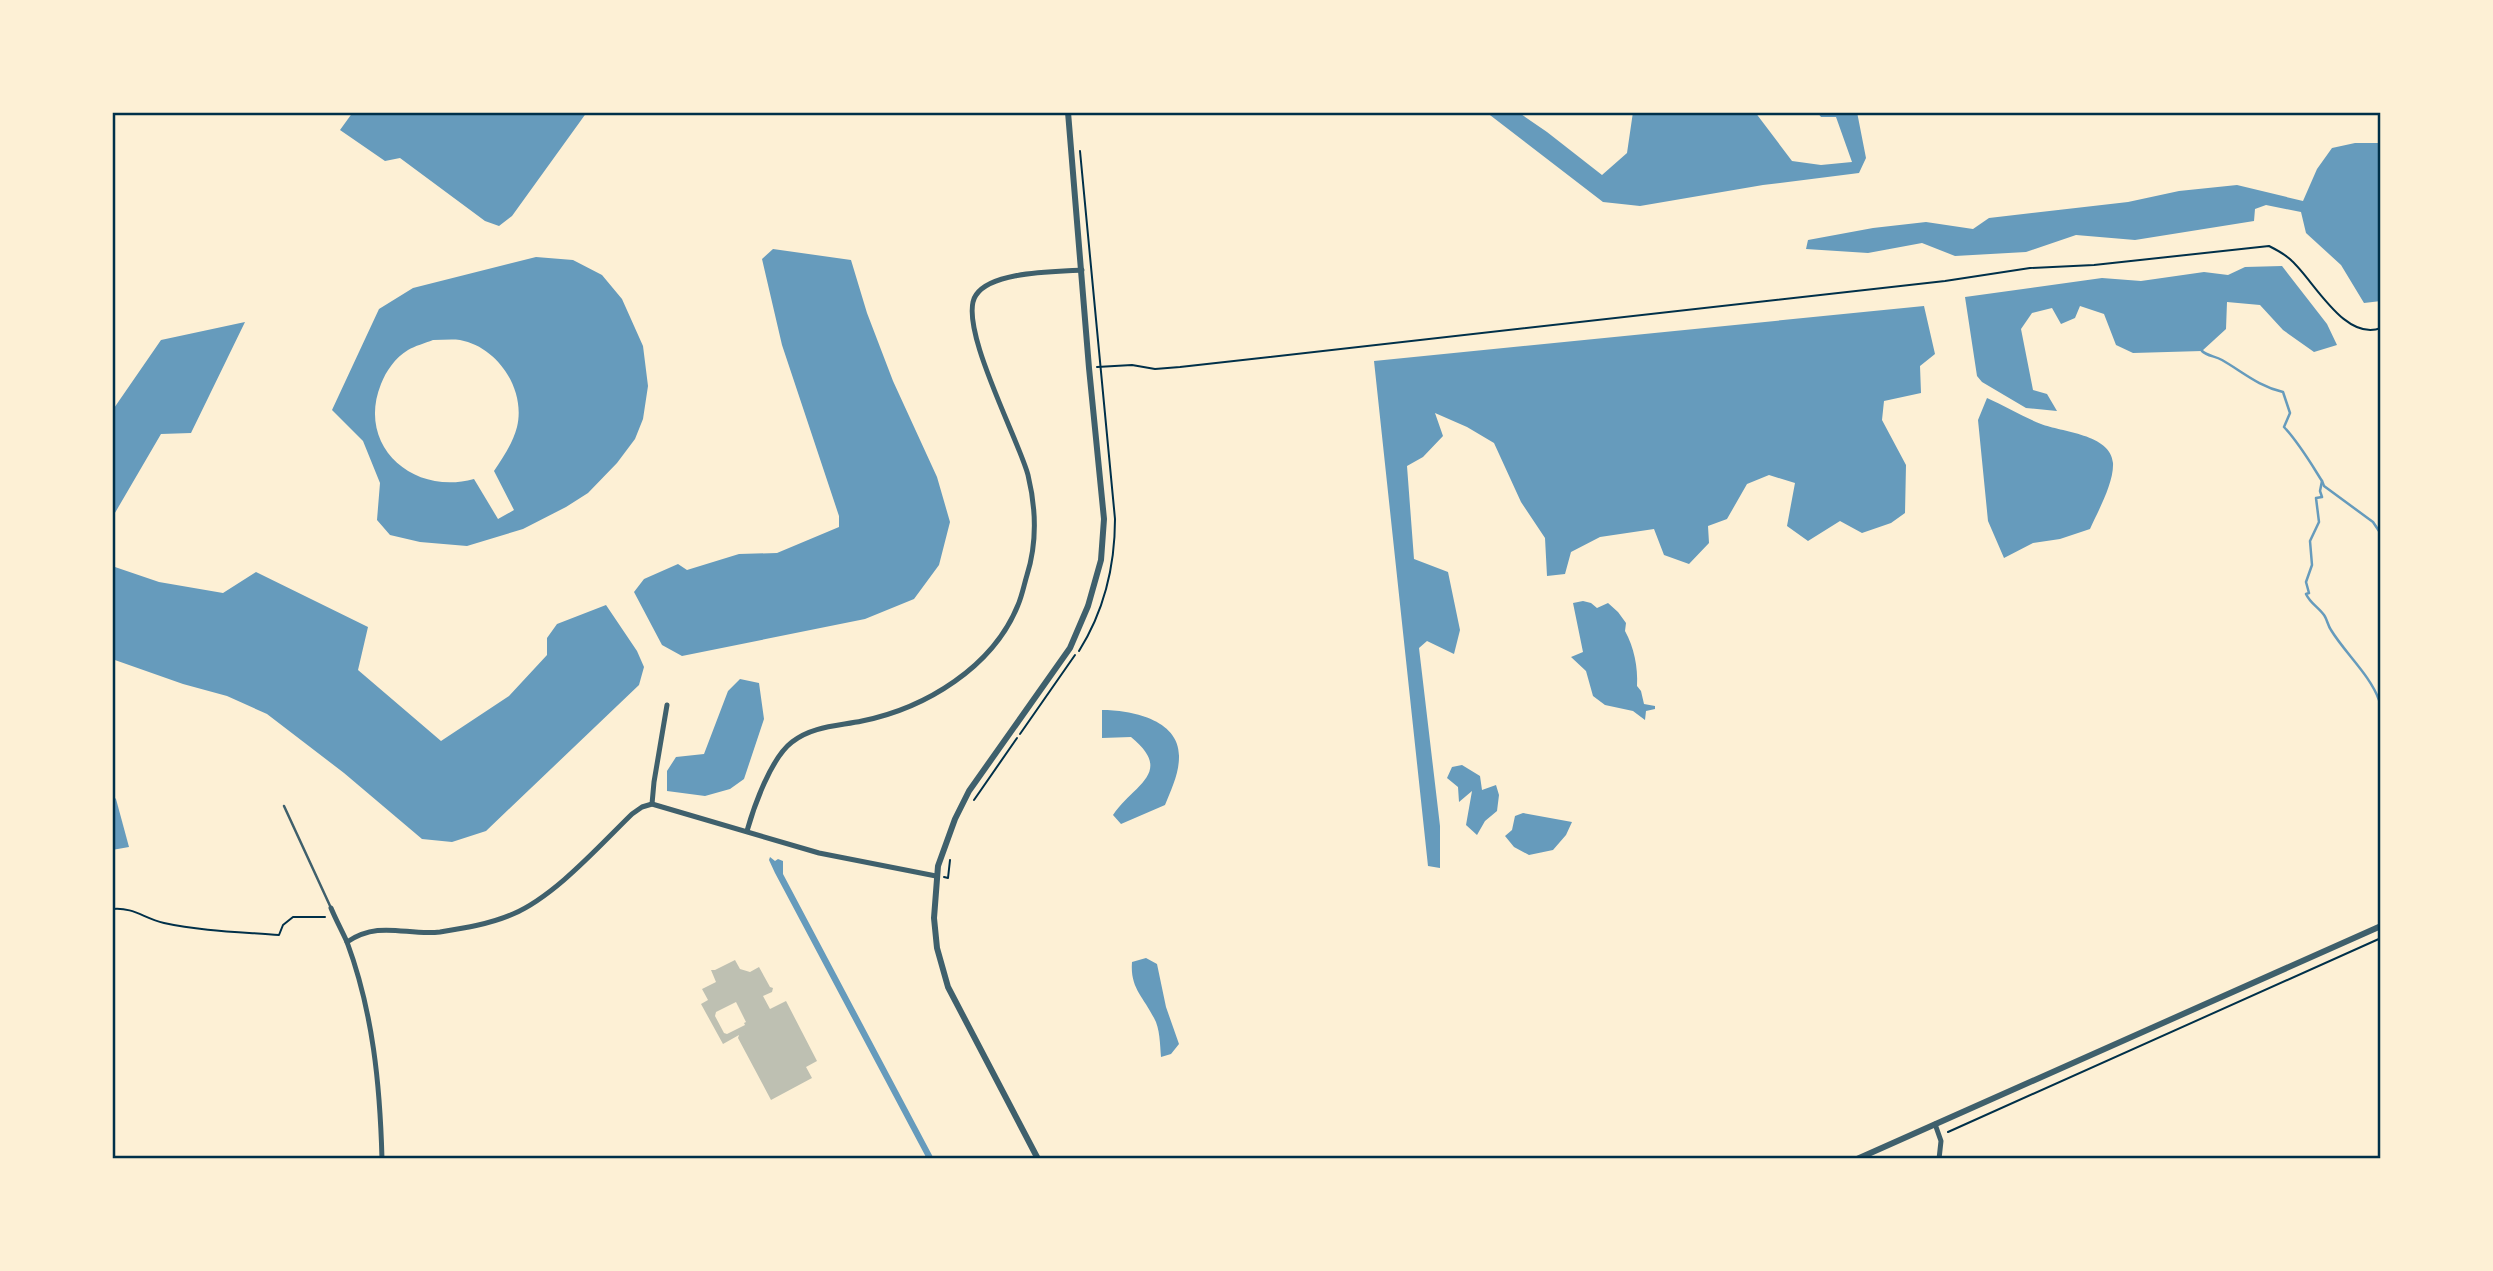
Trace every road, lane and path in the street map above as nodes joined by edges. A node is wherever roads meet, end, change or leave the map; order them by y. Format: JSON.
{"nodes":[{"id":1,"x":1068,"y":112,"type":"edge"},
{"id":2,"x":1080,"y":149,"type":"dead end"},
{"id":3,"x":1082,"y":270,"type":"junction"},
{"id":4,"x":2381,"y":328,"type":"edge"},
{"id":5,"x":1100,"y":367,"type":"junction"},
{"id":6,"x":1089,"y":368,"type":"junction"},
{"id":7,"x":667,"y":705,"type":"dead end"},
{"id":8,"x":974,"y":800,"type":"dead end"},
{"id":9,"x":652,"y":804,"type":"junction"},
{"id":10,"x":284,"y":806,"type":"dead end"},
{"id":11,"x":747,"y":831,"type":"junction"},
{"id":12,"x":950,"y":859,"type":"dead end"},
{"id":13,"x":936,"y":876,"type":"junction"},
{"id":14,"x":948,"y":878,"type":"dead end"},
{"id":15,"x":331,"y":908,"type":"joint"},
{"id":16,"x":112,"y":909,"type":"edge"},
{"id":17,"x":335,"y":916,"type":"junction"},
{"id":18,"x":2381,"y":926,"type":"edge"},
{"id":19,"x":2381,"y":937,"type":"edge"},
{"id":20,"x":347,"y":942,"type":"junction"},
{"id":21,"x":1935,"y":1124,"type":"junction"},
{"id":22,"x":1939,"y":1136,"type":"junction"},
{"id":23,"x":382,"y":1159,"type":"edge"},
{"id":24,"x":1038,"y":1159,"type":"edge"},
{"id":25,"x":1857,"y":1159,"type":"edge"},
{"id":26,"x":1939,"y":1159,"type":"edge"}],
"edges":[{"from":1,"to":3,"type":"street"},
{"from":2,"to":5,"type":"path"},
{"from":3,"to":6,"type":"street"},
{"from":3,"to":11,"type":"street"},
{"from":4,"to":5,"type":"path"},
{"from":5,"to":6,"type":"path"},
{"from":5,"to":8,"type":"path"},
{"from":6,"to":13,"type":"street"},
{"from":7,"to":9,"type":"street"},
{"from":9,"to":11,"type":"street"},
{"from":9,"to":20,"type":"street"},
{"from":10,"to":15,"type":"lane"},
{"from":11,"to":13,"type":"street"},
{"from":12,"to":14,"type":"path"},
{"from":13,"to":24,"type":"street"},
{"from":15,"to":17,"type":"street"},
{"from":16,"to":17,"type":"path"},
{"from":17,"to":20,"type":"street"},
{"from":18,"to":21,"type":"street"},
{"from":19,"to":22,"type":"path"},
{"from":20,"to":23,"type":"street"},
{"from":21,"to":22,"type":"street"},
{"from":21,"to":25,"type":"street"},
{"from":22,"to":26,"type":"street"}]}
